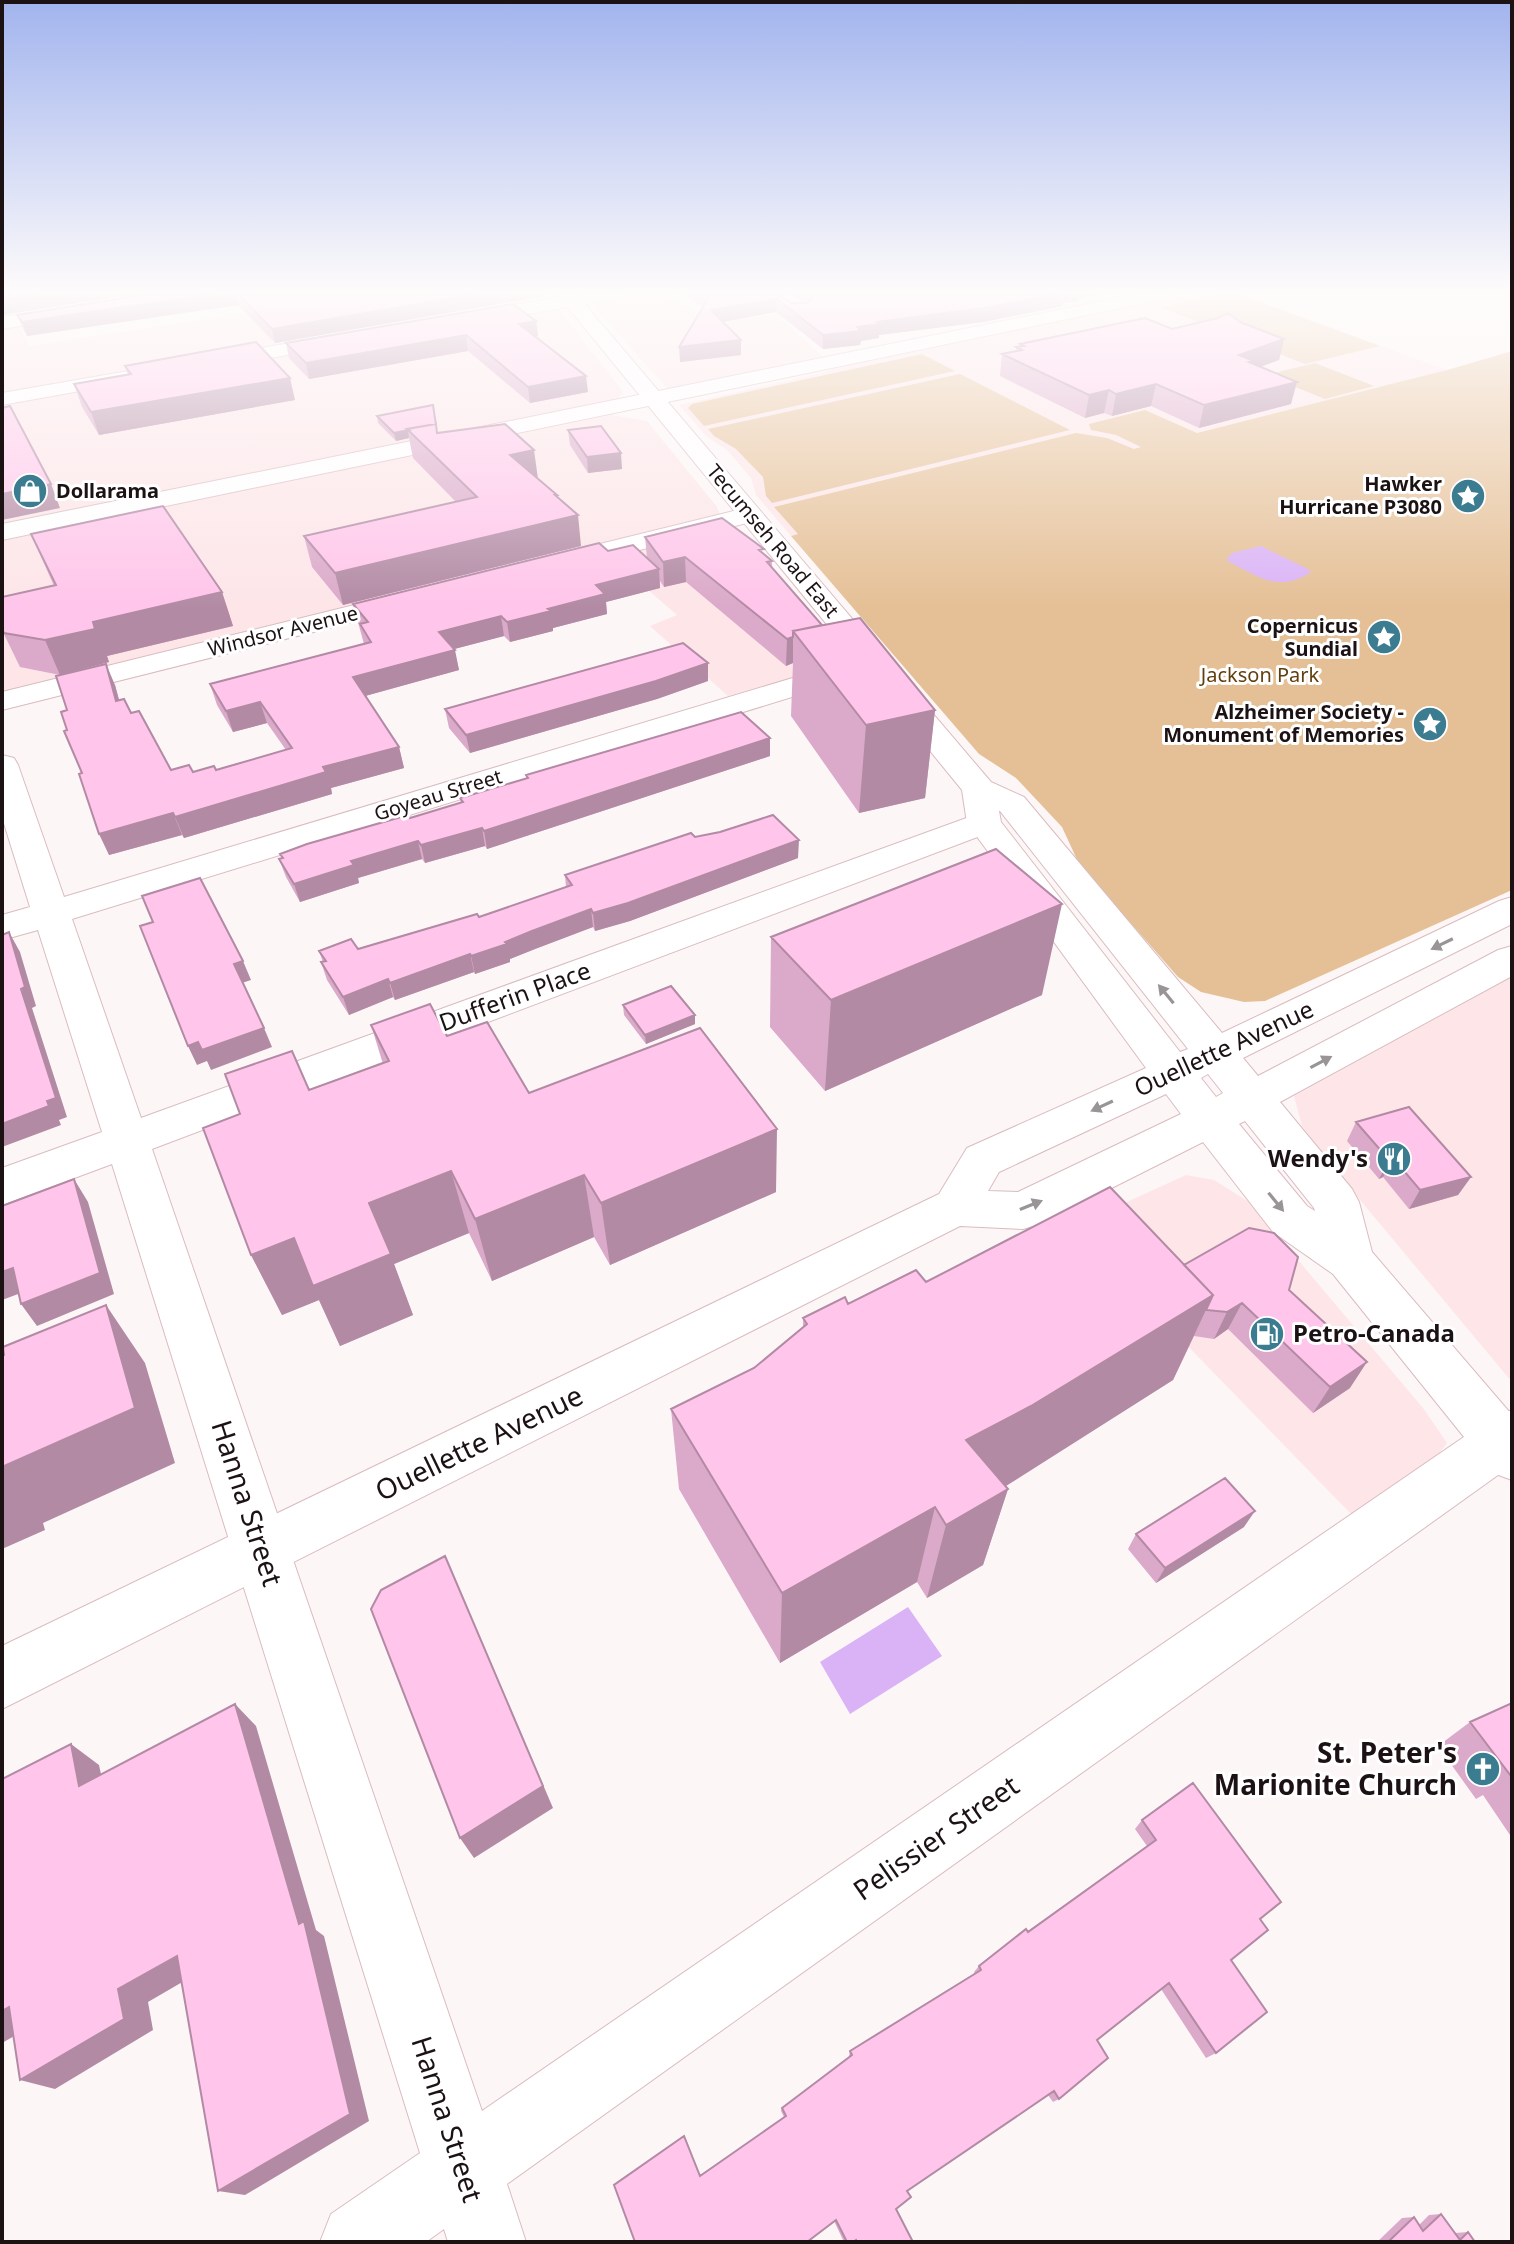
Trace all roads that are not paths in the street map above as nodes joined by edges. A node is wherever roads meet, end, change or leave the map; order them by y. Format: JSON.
{"nodes":[{"id":1,"x":654,"y":399,"type":"joint"},
{"id":2,"x":750,"y":515,"type":"junction"},
{"id":3,"x":2,"y":532,"type":"edge"},
{"id":4,"x":519,"y":572,"type":"edge"},
{"id":5,"x":445,"y":591,"type":"edge"},
{"id":6,"x":874,"y":662,"type":"junction"},
{"id":7,"x":2,"y":701,"type":"edge"},
{"id":8,"x":2,"y":765,"type":"edge"},
{"id":9,"x":981,"y":806,"type":"junction"},
{"id":10,"x":1512,"y":909,"type":"edge"},
{"id":11,"x":51,"y":913,"type":"junction"},
{"id":12,"x":2,"y":928,"type":"edge"},
{"id":13,"x":1512,"y":959,"type":"edge"},
{"id":14,"x":1215,"y":1054,"type":"junction"},
{"id":15,"x":1173,"y":1073,"type":"junction"},
{"id":16,"x":1252,"y":1098,"type":"junction"},
{"id":17,"x":1209,"y":1119,"type":"junction"},
{"id":18,"x":127,"y":1140,"type":"junction"},
{"id":19,"x":2,"y":1187,"type":"edge"},
{"id":20,"x":955,"y":1207,"type":"junction"},
{"id":21,"x":1350,"y":1260,"type":"junction"},
{"id":22,"x":1509,"y":1444,"type":"edge"},
{"id":23,"x":263,"y":1551,"type":"junction"},
{"id":24,"x":2,"y":1678,"type":"edge"},
{"id":25,"x":463,"y":2168,"type":"junction"},
{"id":26,"x":359,"y":2242,"type":"edge"},
{"id":27,"x":487,"y":2242,"type":"edge"}],
"edges":[{"from":1,"to":2,"type":"street","name":"Tecumseh Road East"},
{"from":1,"to":3,"type":"street"},
{"from":2,"to":4,"type":"street"},
{"from":2,"to":6,"type":"street","name":"Tecumseh Road East"},
{"from":5,"to":7,"type":"street","name":"Windsor Avenue"},
{"from":6,"to":9,"type":"street","name":"Tecumseh Road East"},
{"from":6,"to":11,"type":"street","name":"Goyeau Street"},
{"from":8,"to":11,"type":"street","name":"Hanna Street"},
{"from":14,"to":9,"type":"street","name":"Tecumseh Road East","one_way":true},
{"from":9,"to":15,"type":"street","name":"Tecumseh Road East"},
{"from":9,"to":18,"type":"street","name":"Dufferin Place"},
{"from":10,"to":14,"type":"street","name":"Ouellette Avenue","one_way":true},
{"from":11,"to":12,"type":"street","name":"Goyeau Street"},
{"from":11,"to":18,"type":"street","name":"Hanna Street"},
{"from":16,"to":13,"type":"street","name":"Ouellette Avenue","one_way":true},
{"from":14,"to":15,"type":"street","name":"Ouellette Avenue"},
{"from":14,"to":16,"type":"street","name":"Tecumseh Road East"},
{"from":15,"to":17,"type":"street","name":"Tecumseh Road East"},
{"from":15,"to":20,"type":"street","name":"Ouellette Avenue","one_way":true},
{"from":16,"to":17,"type":"street","name":"Ouellette Avenue"},
{"from":16,"to":21,"type":"street","name":"Tecumseh Road East"},
{"from":20,"to":17,"type":"street","name":"Ouellette Avenue","one_way":true},
{"from":17,"to":21,"type":"street","name":"Tecumseh Road East","one_way":true},
{"from":18,"to":19,"type":"street","name":"Dufferin Place"},
{"from":18,"to":23,"type":"street","name":"Hanna Street"},
{"from":20,"to":23,"type":"street","name":"Ouellette Avenue"},
{"from":21,"to":22,"type":"street"},
{"from":22,"to":25,"type":"street","name":"Pelissier Street"},
{"from":23,"to":24,"type":"street","name":"Ouellette Avenue"},
{"from":23,"to":25,"type":"street","name":"Hanna Street"},
{"from":25,"to":26,"type":"street","name":"Pelissier Street"},
{"from":25,"to":27,"type":"street","name":"Hanna Street"}]}
